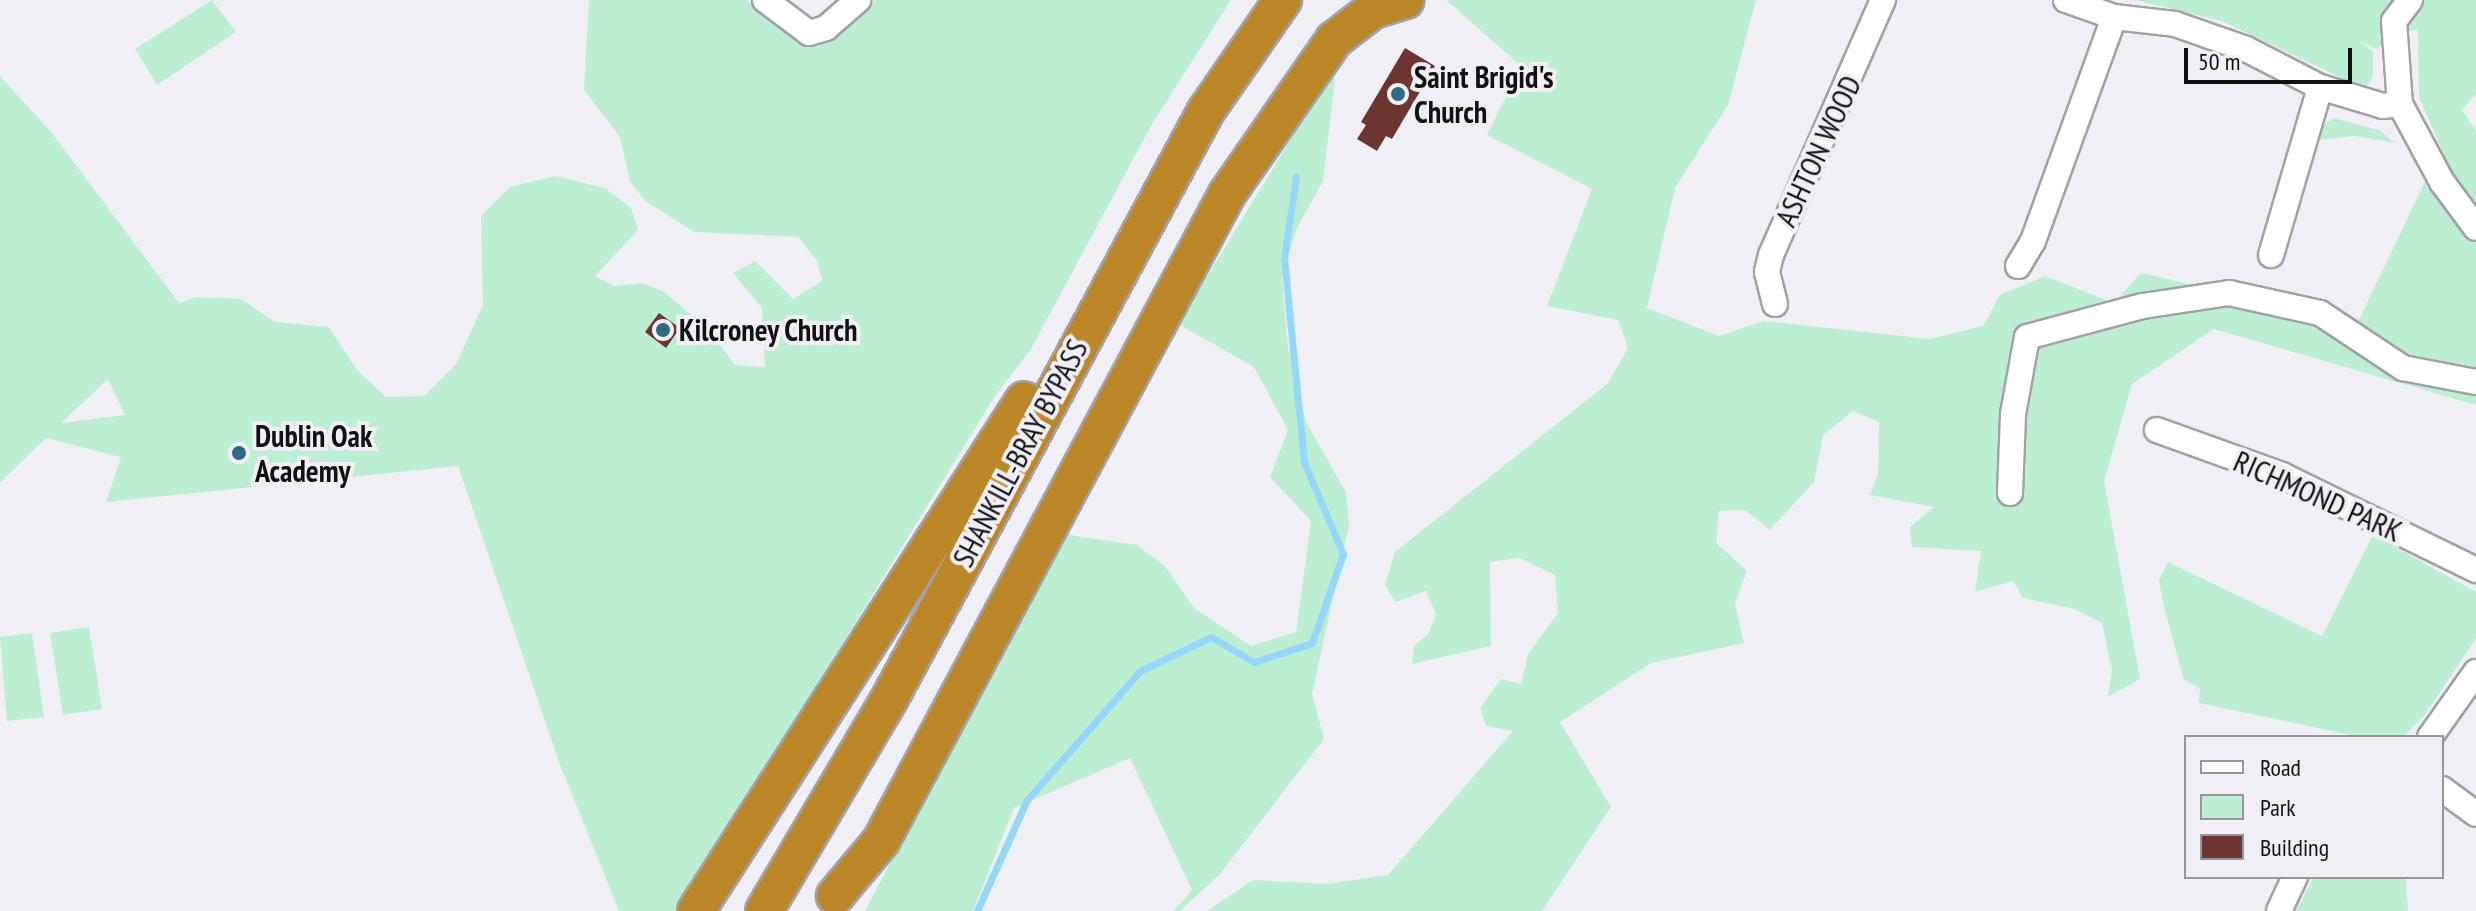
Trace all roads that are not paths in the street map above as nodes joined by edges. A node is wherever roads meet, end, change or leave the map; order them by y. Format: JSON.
{"nodes":[{"id":1,"x":765,"y":0,"type":"edge"},
{"id":2,"x":858,"y":0,"type":"edge"},
{"id":3,"x":1283,"y":0,"type":"edge"},
{"id":4,"x":1343,"y":0,"type":"edge"},
{"id":5,"x":1406,"y":0,"type":"edge"},
{"id":6,"x":1883,"y":0,"type":"edge"},
{"id":7,"x":2066,"y":0,"type":"edge"},
{"id":8,"x":2410,"y":0,"type":"edge"},
{"id":9,"x":2114,"y":17,"type":"junction"},
{"id":10,"x":2320,"y":87,"type":"junction"},
{"id":11,"x":2400,"y":104,"type":"junction"},
{"id":12,"x":1206,"y":111,"type":"junction"},
{"id":13,"x":2476,"y":228,"type":"edge"},
{"id":14,"x":2271,"y":255,"type":"dead end"},
{"id":15,"x":2018,"y":266,"type":"dead end"},
{"id":16,"x":1775,"y":304,"type":"dead end"},
{"id":17,"x":2476,"y":382,"type":"edge"},
{"id":18,"x":2157,"y":430,"type":"dead end"},
{"id":19,"x":2010,"y":493,"type":"dead end"},
{"id":20,"x":2476,"y":570,"type":"edge"},
{"id":21,"x":2476,"y":672,"type":"edge"},
{"id":22,"x":2431,"y":735,"type":"edge"},
{"id":23,"x":2444,"y":790,"type":"edge"},
{"id":24,"x":2476,"y":814,"type":"edge"},
{"id":25,"x":2294,"y":879,"type":"edge"},
{"id":26,"x":831,"y":904,"type":"edge"},
{"id":27,"x":696,"y":911,"type":"edge"},
{"id":28,"x":764,"y":911,"type":"edge"},
{"id":29,"x":2279,"y":911,"type":"edge"}],
"edges":[{"from":1,"to":2,"type":"street"},
{"from":3,"to":12,"type":"highway","name":"SHANKILL-BRAY BYPASS"},
{"from":4,"to":26,"type":"highway","name":"SHANKILL-BRAY BYPASS"},
{"from":5,"to":26,"type":"highway"},
{"from":6,"to":16,"type":"street","name":"ASHTON WOOD"},
{"from":7,"to":9,"type":"street"},
{"from":8,"to":11,"type":"street"},
{"from":9,"to":10,"type":"street"},
{"from":9,"to":15,"type":"street"},
{"from":10,"to":11,"type":"street"},
{"from":10,"to":14,"type":"street"},
{"from":11,"to":13,"type":"street"},
{"from":12,"to":27,"type":"highway"},
{"from":12,"to":28,"type":"highway","name":"SHANKILL-BRAY BYPASS"},
{"from":17,"to":19,"type":"street"},
{"from":18,"to":20,"type":"street","name":"RICHMOND PARK"},
{"from":21,"to":22,"type":"street"},
{"from":23,"to":24,"type":"street"},
{"from":25,"to":29,"type":"street"}]}
